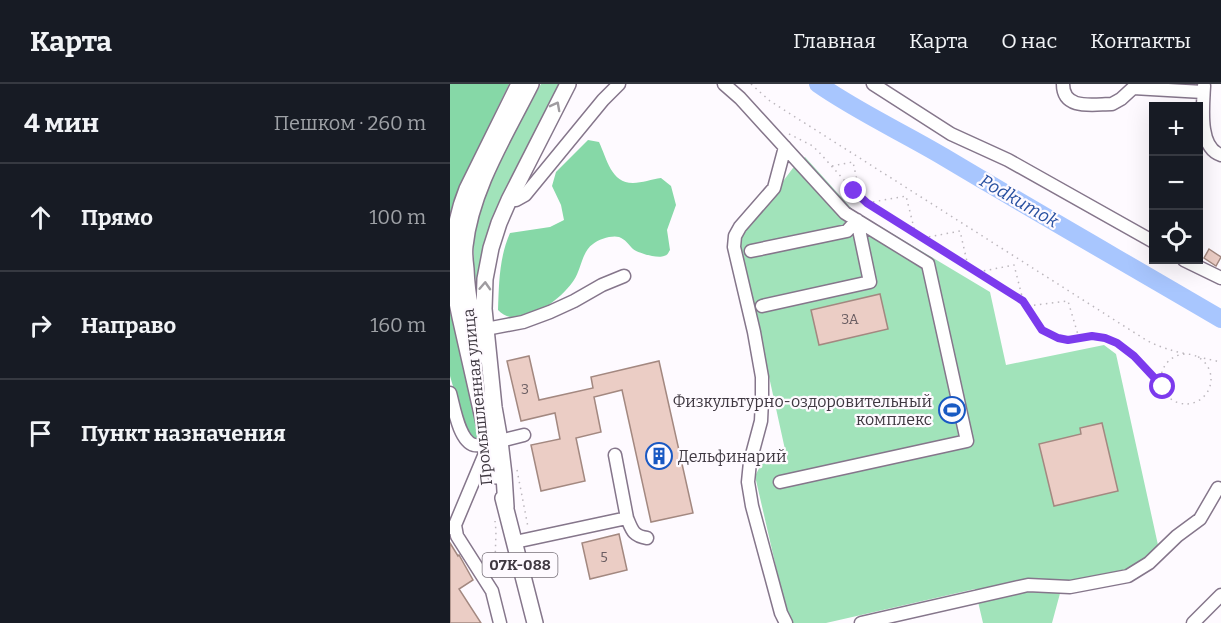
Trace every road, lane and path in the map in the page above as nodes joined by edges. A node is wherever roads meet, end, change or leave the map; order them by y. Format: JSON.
{"nodes":[{"id":1,"x":519,"y":84,"type":"edge"},
{"id":2,"x":531,"y":84,"type":"edge"},
{"id":3,"x":568,"y":84,"type":"edge"},
{"id":4,"x":619,"y":84,"type":"edge"},
{"id":5,"x":724,"y":84,"type":"edge"},
{"id":6,"x":751,"y":84,"type":"edge"},
{"id":7,"x":873,"y":84,"type":"edge"},
{"id":8,"x":1063,"y":84,"type":"edge"},
{"id":9,"x":1152,"y":86,"type":"edge"},
{"id":10,"x":1204,"y":88,"type":"edge"},
{"id":11,"x":784,"y":131,"type":"dead end"},
{"id":12,"x":784,"y":147,"type":"junction"},
{"id":13,"x":1221,"y":155,"type":"edge"},
{"id":14,"x":856,"y":156,"type":"junction"},
{"id":15,"x":853,"y":162,"type":"junction"},
{"id":16,"x":831,"y":166,"type":"junction"},
{"id":17,"x":909,"y":190,"type":"junction"},
{"id":18,"x":906,"y":196,"type":"junction"},
{"id":19,"x":861,"y":199,"type":"junction"},
{"id":20,"x":509,"y":200,"type":"junction"},
{"id":21,"x":867,"y":203,"type":"junction"},
{"id":22,"x":857,"y":220,"type":"junction"},
{"id":23,"x":964,"y":225,"type":"junction"},
{"id":24,"x":960,"y":231,"type":"junction"},
{"id":25,"x":915,"y":233,"type":"junction"},
{"id":26,"x":923,"y":238,"type":"junction"},
{"id":27,"x":1149,"y":239,"type":"edge"},
{"id":28,"x":751,"y":251,"type":"dead end"},
{"id":29,"x":1017,"y":259,"type":"junction"},
{"id":30,"x":1192,"y":264,"type":"edge"},
{"id":31,"x":1014,"y":265,"type":"junction"},
{"id":32,"x":968,"y":266,"type":"junction"},
{"id":33,"x":451,"y":272,"type":"edge"},
{"id":34,"x":977,"y":272,"type":"junction"},
{"id":35,"x":624,"y":276,"type":"dead end"},
{"id":36,"x":1221,"y":278,"type":"edge"},
{"id":37,"x":1023,"y":301,"type":"junction"},
{"id":38,"x":762,"y":306,"type":"dead end"},
{"id":39,"x":1027,"y":307,"type":"junction"},
{"id":40,"x":486,"y":329,"type":"junction"},
{"id":41,"x":1079,"y":338,"type":"junction"},
{"id":42,"x":1187,"y":354,"type":"junction"},
{"id":43,"x":1195,"y":356,"type":"junction"},
{"id":44,"x":1221,"y":362,"type":"edge"},
{"id":45,"x":1163,"y":387,"type":"junction"},
{"id":46,"x":450,"y":393,"type":"edge"},
{"id":47,"x":494,"y":407,"type":"junction"},
{"id":48,"x":524,"y":435,"type":"dead end"},
{"id":49,"x":495,"y":442,"type":"junction"},
{"id":50,"x":615,"y":455,"type":"dead end"},
{"id":51,"x":517,"y":471,"type":"dead end"},
{"id":52,"x":780,"y":482,"type":"dead end"},
{"id":53,"x":1218,"y":488,"type":"dead end"},
{"id":54,"x":627,"y":518,"type":"junction"},
{"id":55,"x":495,"y":521,"type":"dead end"},
{"id":56,"x":452,"y":526,"type":"edge"},
{"id":57,"x":647,"y":538,"type":"dead end"},
{"id":58,"x":531,"y":539,"type":"junction"},
{"id":59,"x":515,"y":542,"type":"junction"},
{"id":60,"x":488,"y":568,"type":"dead end"},
{"id":61,"x":1221,"y":595,"type":"edge"},
{"id":62,"x":500,"y":623,"type":"edge"},
{"id":63,"x":535,"y":623,"type":"edge"},
{"id":64,"x":786,"y":623,"type":"edge"},
{"id":65,"x":861,"y":623,"type":"edge"},
{"id":66,"x":1192,"y":623,"type":"edge"}],
"edges":[{"from":1,"to":33,"type":"main road","name":"Промышленная улица"},
{"from":2,"to":47,"type":"main road"},
{"from":20,"to":3,"type":"main road","name":"Промышленная улица","one_way":true},
{"from":4,"to":20,"type":"street"},
{"from":5,"to":12,"type":"street"},
{"from":6,"to":14,"type":"path"},
{"from":7,"to":27,"type":"street"},
{"from":8,"to":9,"type":"street"},
{"from":9,"to":10,"type":"street"},
{"from":10,"to":13,"type":"street"},
{"from":11,"to":16,"type":"path"},
{"from":12,"to":22,"type":"street"},
{"from":12,"to":64,"type":"street"},
{"from":14,"to":15,"type":"path"},
{"from":14,"to":17,"type":"path"},
{"from":15,"to":16,"type":"path"},
{"from":15,"to":19,"type":"path"},
{"from":16,"to":19,"type":"path"},
{"from":17,"to":18,"type":"path"},
{"from":17,"to":23,"type":"path"},
{"from":18,"to":21,"type":"path"},
{"from":18,"to":25,"type":"path"},
{"from":19,"to":21,"type":"path"},
{"from":40,"to":20,"type":"main road","name":"Промышленная улица","one_way":true},
{"from":21,"to":25,"type":"path"},
{"from":22,"to":28,"type":"street"},
{"from":22,"to":38,"type":"street"},
{"from":22,"to":52,"type":"street"},
{"from":23,"to":24,"type":"path"},
{"from":23,"to":29,"type":"path"},
{"from":24,"to":26,"type":"path"},
{"from":24,"to":32,"type":"path"},
{"from":25,"to":26,"type":"path"},
{"from":26,"to":32,"type":"path"},
{"from":29,"to":31,"type":"path"},
{"from":29,"to":42,"type":"path"},
{"from":30,"to":36,"type":"street"},
{"from":31,"to":34,"type":"path"},
{"from":31,"to":37,"type":"path"},
{"from":32,"to":34,"type":"path"},
{"from":33,"to":49,"type":"main road","name":"Промышленная улица"},
{"from":34,"to":37,"type":"path"},
{"from":35,"to":40,"type":"street"},
{"from":37,"to":39,"type":"path"},
{"from":39,"to":41,"type":"path"},
{"from":39,"to":41,"type":"path"},
{"from":40,"to":47,"type":"main road","name":"Промышленная улица"},
{"from":41,"to":45,"type":"path"},
{"from":42,"to":43,"type":"path"},
{"from":42,"to":45,"type":"path"},
{"from":43,"to":44,"type":"path"},
{"from":43,"to":45,"type":"path"},
{"from":46,"to":49,"type":"street","name":"Промышленная улица"},
{"from":47,"to":49,"type":"main road","name":"Промышленная улица"},
{"from":48,"to":49,"type":"street"},
{"from":49,"to":56,"type":"street"},
{"from":49,"to":59,"type":"main road","name":"Промышленная улица","number":"07К-088"},
{"from":50,"to":54,"type":"street"},
{"from":51,"to":58,"type":"path"},
{"from":53,"to":65,"type":"street"},
{"from":54,"to":57,"type":"street"},
{"from":54,"to":58,"type":"street"},
{"from":55,"to":60,"type":"path"},
{"from":56,"to":62,"type":"street"},
{"from":58,"to":59,"type":"street"},
{"from":59,"to":63,"type":"main road","name":"Промышленная улица","number":"07К-088"},
{"from":61,"to":66,"type":"street"}]}
